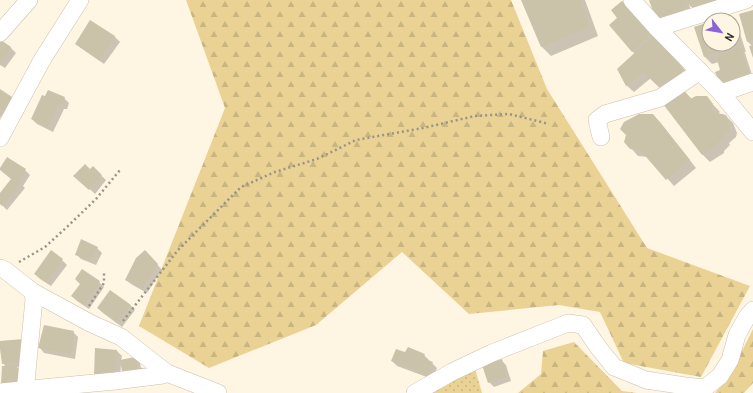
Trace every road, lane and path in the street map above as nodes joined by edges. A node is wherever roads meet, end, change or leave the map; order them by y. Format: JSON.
{"nodes":[{"id":1,"x":29,"y":0,"type":"edge"},
{"id":2,"x":80,"y":0,"type":"edge"},
{"id":3,"x":632,"y":0,"type":"edge"},
{"id":4,"x":746,"y":0,"type":"edge"},
{"id":5,"x":657,"y":28,"type":"junction"},
{"id":6,"x":0,"y":33,"type":"edge"},
{"id":7,"x":700,"y":72,"type":"junction"},
{"id":8,"x":753,"y":82,"type":"edge"},
{"id":9,"x":721,"y":93,"type":"junction"},
{"id":10,"x":549,"y":124,"type":"dead end"},
{"id":11,"x":753,"y":132,"type":"edge"},
{"id":12,"x":601,"y":137,"type":"dead end"},
{"id":13,"x":0,"y":138,"type":"edge"},
{"id":14,"x":120,"y":170,"type":"dead end"},
{"id":15,"x":3,"y":269,"type":"edge"},
{"id":16,"x":104,"y":271,"type":"dead end"},
{"id":17,"x":33,"y":292,"type":"junction"},
{"id":18,"x":753,"y":310,"type":"edge"},
{"id":19,"x":81,"y":318,"type":"junction"},
{"id":20,"x":113,"y":334,"type":"junction"},
{"id":21,"x":167,"y":373,"type":"junction"},
{"id":22,"x":25,"y":391,"type":"edge"},
{"id":23,"x":0,"y":392,"type":"edge"},
{"id":24,"x":218,"y":393,"type":"edge"},
{"id":25,"x":415,"y":393,"type":"edge"}],
"edges":[{"from":1,"to":6,"type":"street"},
{"from":2,"to":13,"type":"street"},
{"from":3,"to":5,"type":"street"},
{"from":4,"to":5,"type":"street"},
{"from":5,"to":7,"type":"street"},
{"from":7,"to":9,"type":"street"},
{"from":7,"to":12,"type":"street"},
{"from":8,"to":9,"type":"street"},
{"from":9,"to":11,"type":"street"},
{"from":10,"to":20,"type":"path"},
{"from":14,"to":15,"type":"path"},
{"from":15,"to":17,"type":"street"},
{"from":16,"to":19,"type":"path"},
{"from":17,"to":19,"type":"street"},
{"from":17,"to":22,"type":"street"},
{"from":18,"to":25,"type":"street"},
{"from":19,"to":20,"type":"street"},
{"from":20,"to":21,"type":"street"},
{"from":21,"to":22,"type":"street"},
{"from":21,"to":24,"type":"street"},
{"from":22,"to":23,"type":"street"}]}
